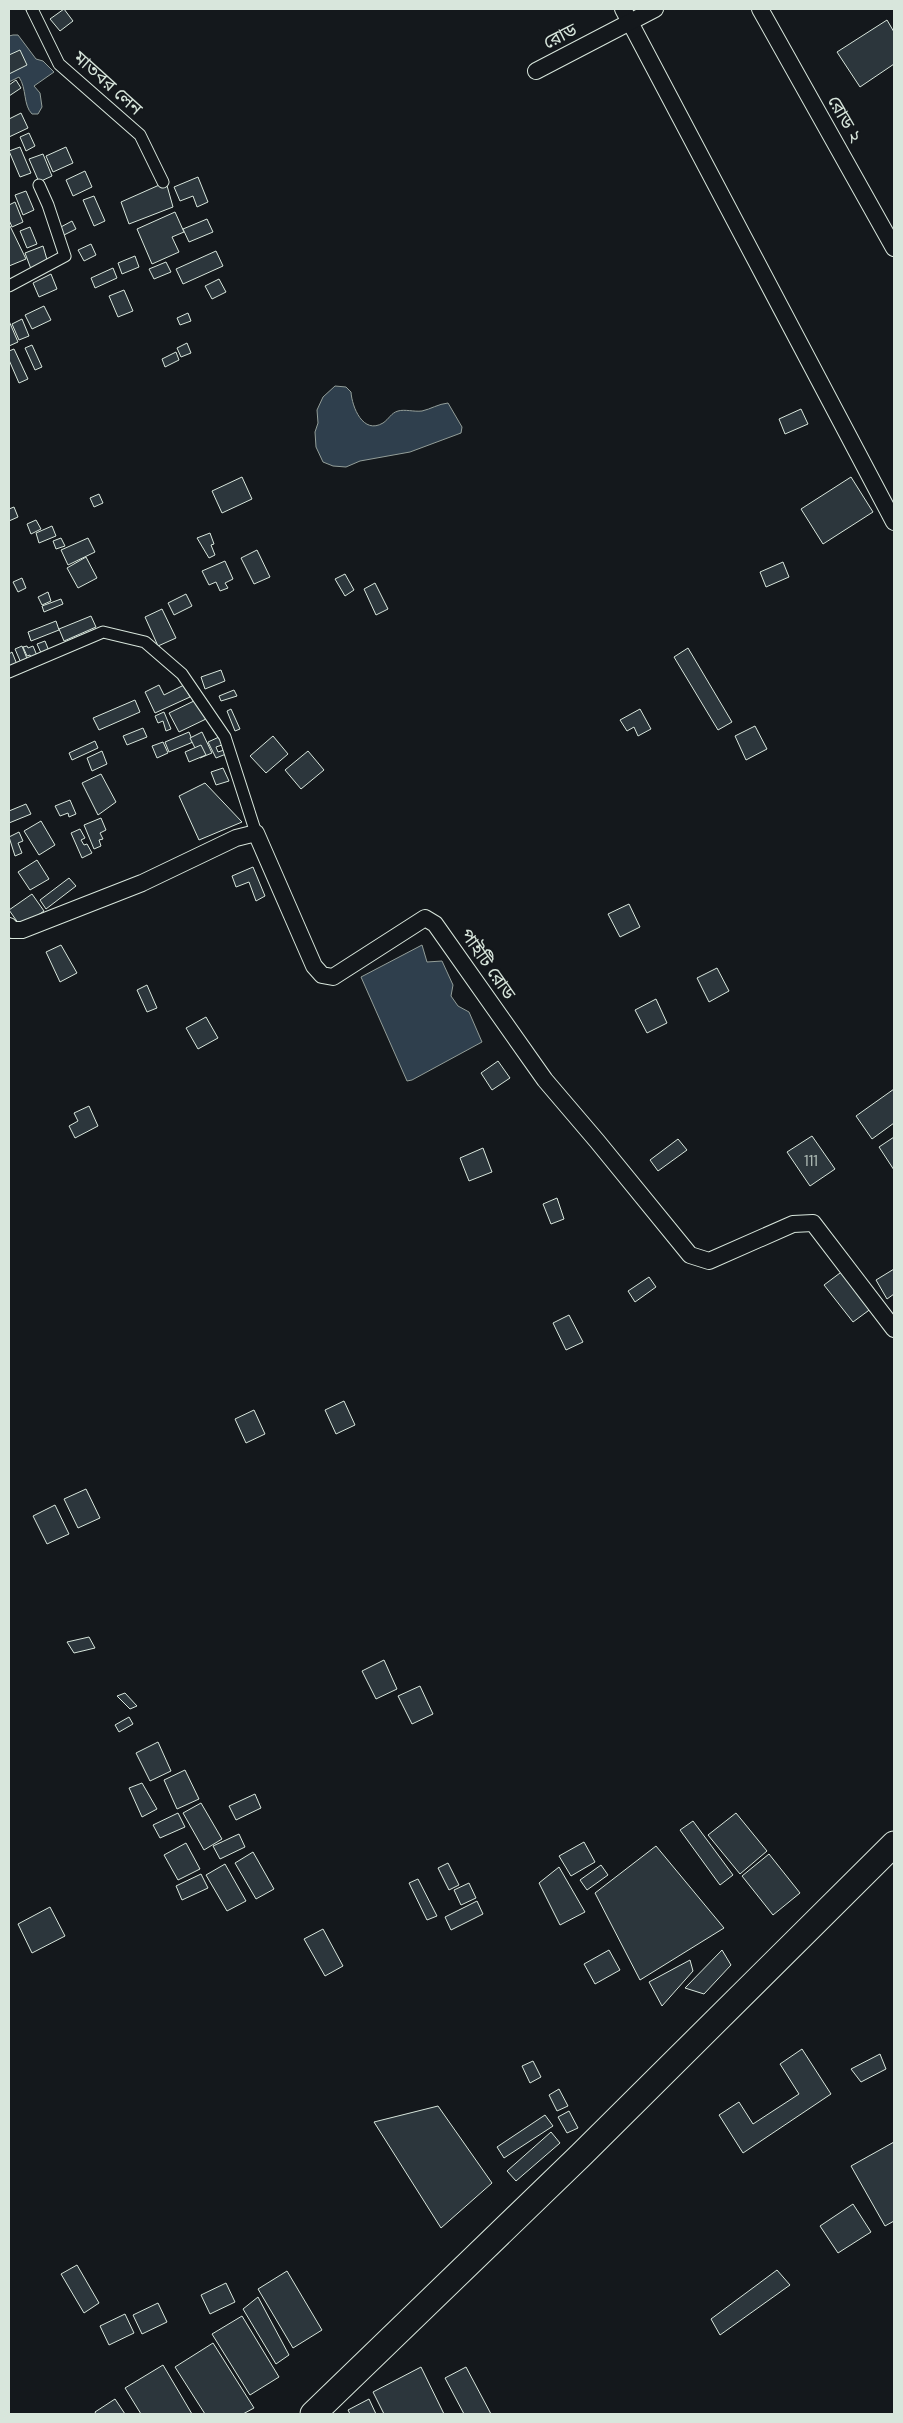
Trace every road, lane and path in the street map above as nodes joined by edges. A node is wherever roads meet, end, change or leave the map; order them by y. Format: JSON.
{"nodes":[{"id":1,"x":32,"y":9,"type":"edge"},
{"id":2,"x":655,"y":9,"type":"edge"},
{"id":3,"x":760,"y":9,"type":"edge"},
{"id":4,"x":626,"y":16,"type":"edge"},
{"id":5,"x":536,"y":71,"type":"dead end"},
{"id":6,"x":163,"y":182,"type":"dead end"},
{"id":7,"x":39,"y":186,"type":"dead end"},
{"id":8,"x":894,"y":248,"type":"edge"},
{"id":9,"x":9,"y":286,"type":"edge"},
{"id":10,"x":894,"y":522,"type":"edge"},
{"id":11,"x":9,"y":672,"type":"edge"},
{"id":12,"x":256,"y":833,"type":"junction"},
{"id":13,"x":9,"y":926,"type":"edge"},
{"id":14,"x":894,"y":1329,"type":"edge"},
{"id":15,"x":894,"y":1844,"type":"edge"},
{"id":16,"x":313,"y":2414,"type":"edge"}],
"edges":[{"from":1,"to":6,"type":"street","name":"মাতবর লেন"},
{"from":2,"to":4,"type":"street","name":"রোড"},
{"from":3,"to":8,"type":"street","name":"রোড ২"},
{"from":4,"to":5,"type":"street","name":"রোড"},
{"from":4,"to":10,"type":"street"},
{"from":7,"to":9,"type":"street"},
{"from":11,"to":12,"type":"street"},
{"from":12,"to":13,"type":"street"},
{"from":12,"to":14,"type":"street","name":"পাইটি রোড"},
{"from":15,"to":16,"type":"main road"}]}
